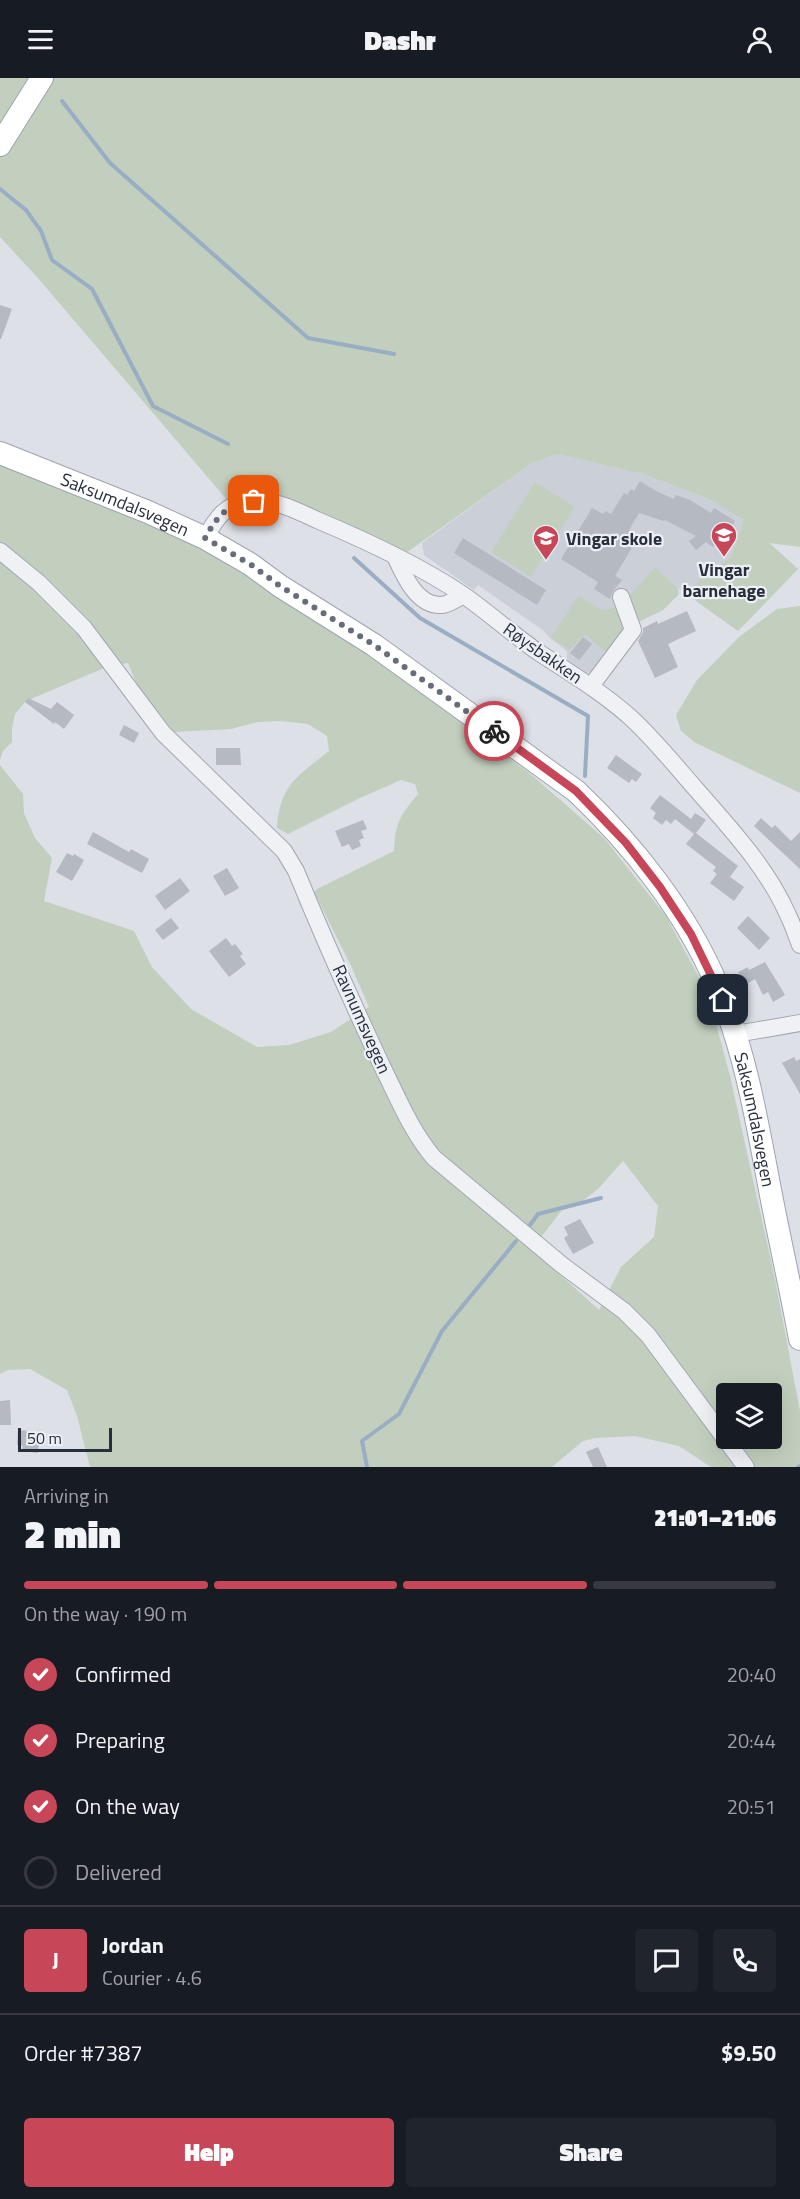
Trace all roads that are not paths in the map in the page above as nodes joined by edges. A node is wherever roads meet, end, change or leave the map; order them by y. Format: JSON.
{"nodes":[{"id":1,"x":42,"y":78,"type":"edge"},
{"id":2,"x":0,"y":145,"type":"edge"},
{"id":3,"x":0,"y":453,"type":"edge"},
{"id":4,"x":205,"y":538,"type":"junction"},
{"id":5,"x":0,"y":551,"type":"edge"},
{"id":6,"x":395,"y":556,"type":"junction"},
{"id":7,"x":464,"y":595,"type":"junction"},
{"id":8,"x":621,"y":597,"type":"dead end"},
{"id":9,"x":591,"y":686,"type":"junction"},
{"id":10,"x":800,"y":945,"type":"edge"},
{"id":11,"x":800,"y":1023,"type":"edge"},
{"id":12,"x":736,"y":1034,"type":"junction"},
{"id":13,"x":800,"y":1339,"type":"edge"},
{"id":14,"x":746,"y":1467,"type":"edge"}],
"edges":[{"from":1,"to":2,"type":"main road"},
{"from":3,"to":4,"type":"main road","name":"Saksumdalsvegen"},
{"from":4,"to":6,"type":"street","name":"Røysbakken"},
{"from":4,"to":12,"type":"main road","name":"Saksumdalsvegen"},
{"from":5,"to":14,"type":"street","name":"Ravnumsvegen"},
{"from":6,"to":7,"type":"street","name":"Røysbakken"},
{"from":6,"to":7,"type":"street"},
{"from":7,"to":9,"type":"street","name":"Røysbakken"},
{"from":8,"to":9,"type":"street"},
{"from":9,"to":10,"type":"street","name":"Røysbakken"},
{"from":11,"to":12,"type":"street"},
{"from":12,"to":13,"type":"main road","name":"Saksumdalsvegen"}]}
